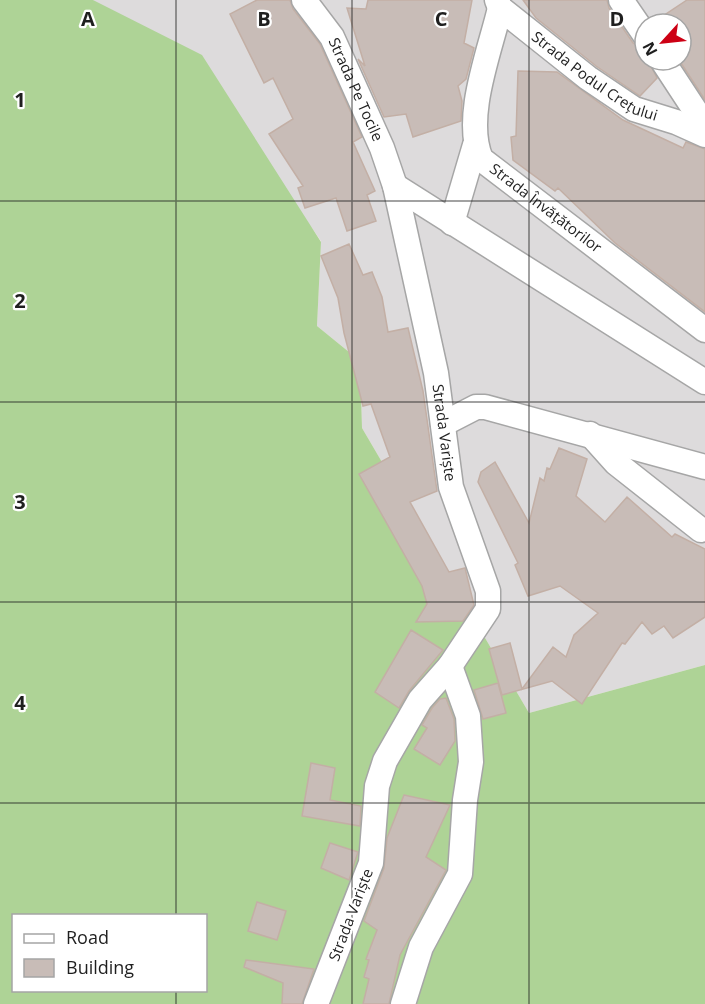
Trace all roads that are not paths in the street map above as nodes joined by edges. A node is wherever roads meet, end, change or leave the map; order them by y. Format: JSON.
{"nodes":[{"id":1,"x":304,"y":0,"type":"edge"},
{"id":2,"x":323,"y":0,"type":"edge"},
{"id":3,"x":621,"y":0,"type":"edge"},
{"id":4,"x":499,"y":4,"type":"edge"},
{"id":5,"x":633,"y":18,"type":"edge"},
{"id":6,"x":332,"y":37,"type":"junction"},
{"id":7,"x":669,"y":72,"type":"edge"},
{"id":8,"x":704,"y":128,"type":"edge"},
{"id":9,"x":475,"y":145,"type":"junction"},
{"id":10,"x":395,"y":186,"type":"junction"},
{"id":11,"x":452,"y":223,"type":"junction"},
{"id":12,"x":705,"y":330,"type":"edge"},
{"id":13,"x":705,"y":382,"type":"edge"},
{"id":14,"x":443,"y":424,"type":"junction"},
{"id":15,"x":590,"y":434,"type":"junction"},
{"id":16,"x":705,"y":467,"type":"edge"},
{"id":17,"x":701,"y":530,"type":"dead end"},
{"id":18,"x":450,"y":666,"type":"junction"},
{"id":19,"x":316,"y":1004,"type":"edge"},
{"id":20,"x":403,"y":1004,"type":"edge"}],
"edges":[{"from":1,"to":6,"type":"street","name":"Strada Pe Tocile"},
{"from":2,"to":6,"type":"street"},
{"from":3,"to":5,"type":"street"},
{"from":4,"to":8,"type":"street","name":"Strada Podul Crețului"},
{"from":4,"to":9,"type":"street"},
{"from":6,"to":10,"type":"street","name":"Strada Pe Tocile"},
{"from":7,"to":8,"type":"street"},
{"from":9,"to":11,"type":"street"},
{"from":9,"to":12,"type":"street","name":"Strada Învățătorilor"},
{"from":10,"to":11,"type":"street"},
{"from":10,"to":14,"type":"street","name":"Strada Variște"},
{"from":11,"to":13,"type":"street"},
{"from":14,"to":15,"type":"street"},
{"from":14,"to":18,"type":"street","name":"Strada Variște"},
{"from":15,"to":16,"type":"street"},
{"from":15,"to":17,"type":"street"},
{"from":18,"to":19,"type":"street","name":"Strada Variște"},
{"from":18,"to":20,"type":"street"}]}
